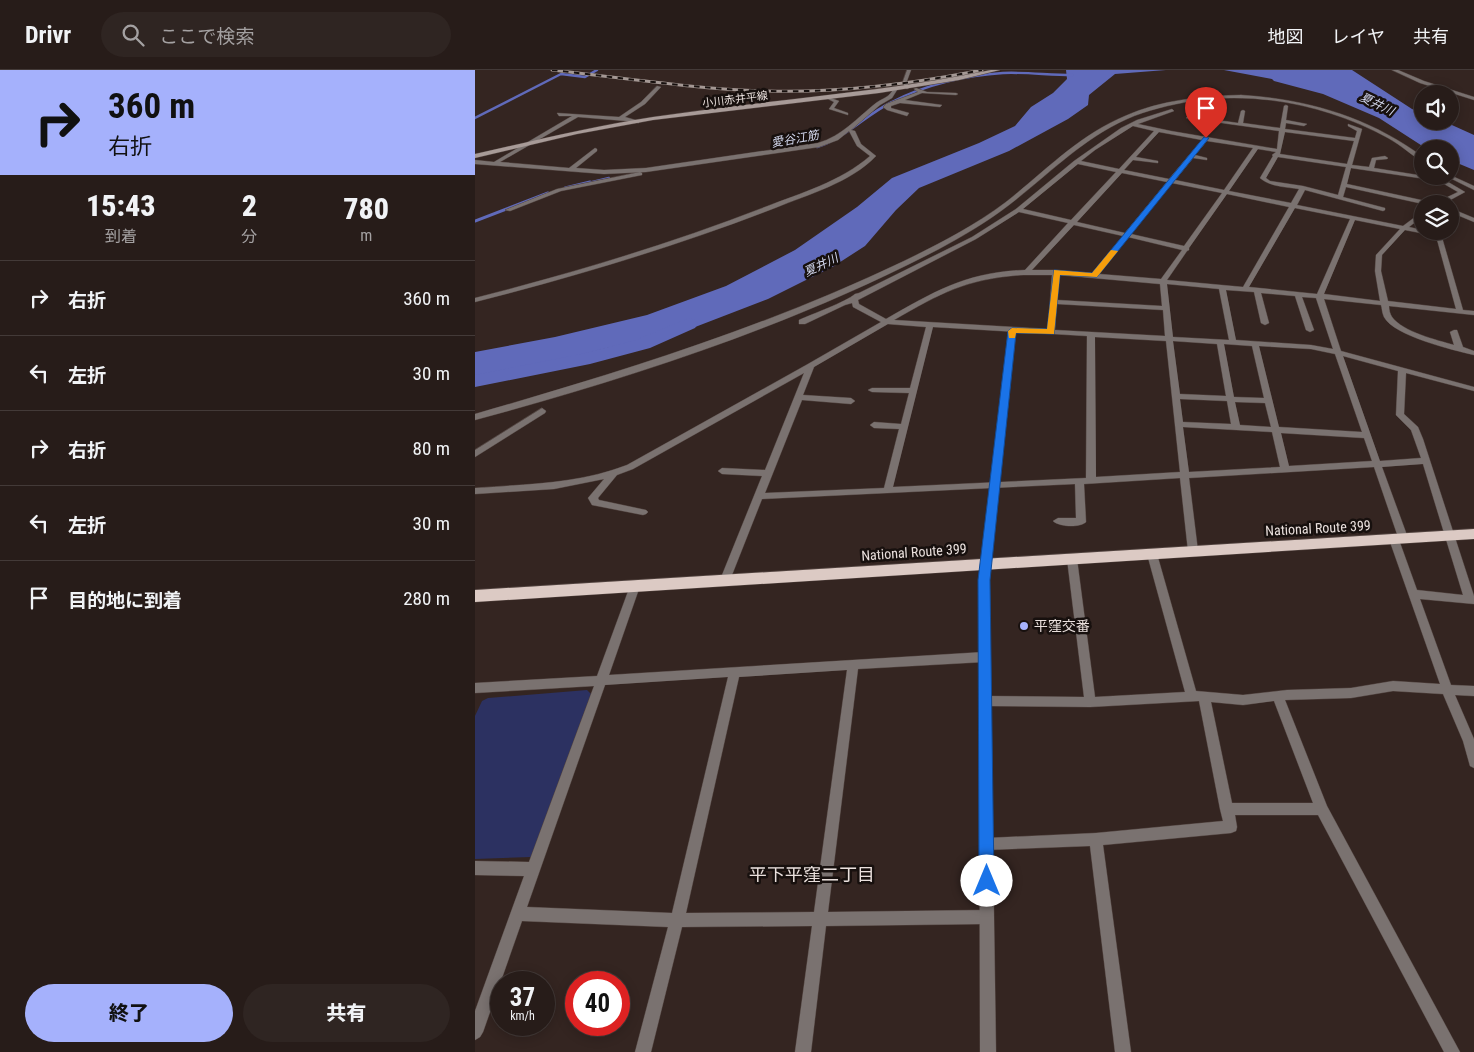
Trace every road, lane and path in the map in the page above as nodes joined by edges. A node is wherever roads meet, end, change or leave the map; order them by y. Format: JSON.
{"nodes":[{"id":1,"x":909,"y":70,"type":"edge"},
{"id":2,"x":998,"y":70,"type":"edge"},
{"id":3,"x":1394,"y":70,"type":"edge"},
{"id":4,"x":659,"y":87,"type":"dead end"},
{"id":5,"x":909,"y":87,"type":"junction"},
{"id":6,"x":895,"y":90,"type":"junction"},
{"id":7,"x":921,"y":92,"type":"junction"},
{"id":8,"x":956,"y":94,"type":"dead end"},
{"id":9,"x":830,"y":98,"type":"junction"},
{"id":10,"x":1474,"y":99,"type":"edge"},
{"id":11,"x":898,"y":101,"type":"junction"},
{"id":12,"x":888,"y":105,"type":"junction"},
{"id":13,"x":940,"y":106,"type":"dead end"},
{"id":14,"x":1286,"y":106,"type":"junction"},
{"id":15,"x":1243,"y":111,"type":"dead end"},
{"id":16,"x":559,"y":114,"type":"dead end"},
{"id":17,"x":846,"y":114,"type":"dead end"},
{"id":18,"x":907,"y":114,"type":"dead end"},
{"id":19,"x":578,"y":115,"type":"junction"},
{"id":20,"x":619,"y":119,"type":"junction"},
{"id":21,"x":1283,"y":121,"type":"junction"},
{"id":22,"x":637,"y":122,"type":"junction"},
{"id":23,"x":1132,"y":124,"type":"junction"},
{"id":24,"x":1240,"y":124,"type":"junction"},
{"id":25,"x":1304,"y":124,"type":"dead end"},
{"id":26,"x":614,"y":126,"type":"junction"},
{"id":27,"x":1158,"y":130,"type":"junction"},
{"id":28,"x":1282,"y":130,"type":"junction"},
{"id":29,"x":852,"y":131,"type":"junction"},
{"id":30,"x":1188,"y":136,"type":"junction"},
{"id":31,"x":1241,"y":137,"type":"dead end"},
{"id":32,"x":1206,"y":138,"type":"junction"},
{"id":33,"x":1357,"y":140,"type":"junction"},
{"id":34,"x":528,"y":143,"type":"junction"},
{"id":35,"x":1238,"y":145,"type":"junction"},
{"id":36,"x":1256,"y":148,"type":"junction"},
{"id":37,"x":595,"y":150,"type":"dead end"},
{"id":38,"x":1277,"y":153,"type":"junction"},
{"id":39,"x":1414,"y":153,"type":"edge"},
{"id":40,"x":475,"y":156,"type":"edge"},
{"id":41,"x":1191,"y":156,"type":"junction"},
{"id":42,"x":1132,"y":158,"type":"junction"},
{"id":43,"x":1386,"y":158,"type":"dead end"},
{"id":44,"x":1205,"y":159,"type":"dead end"},
{"id":45,"x":475,"y":162,"type":"edge"},
{"id":46,"x":497,"y":162,"type":"junction"},
{"id":47,"x":1076,"y":162,"type":"junction"},
{"id":48,"x":1156,"y":162,"type":"dead end"},
{"id":49,"x":1349,"y":166,"type":"junction"},
{"id":50,"x":571,"y":169,"type":"junction"},
{"id":51,"x":1371,"y":169,"type":"junction"},
{"id":52,"x":1120,"y":171,"type":"junction"},
{"id":53,"x":1171,"y":181,"type":"junction"},
{"id":54,"x":1459,"y":181,"type":"edge"},
{"id":55,"x":1343,"y":185,"type":"junction"},
{"id":56,"x":1303,"y":188,"type":"junction"},
{"id":57,"x":1474,"y":188,"type":"edge"},
{"id":58,"x":1225,"y":192,"type":"junction"},
{"id":59,"x":1456,"y":195,"type":"edge"},
{"id":60,"x":1340,"y":197,"type":"junction"},
{"id":61,"x":1414,"y":200,"type":"edge"},
{"id":62,"x":1291,"y":206,"type":"junction"},
{"id":63,"x":1383,"y":209,"type":"dead end"},
{"id":64,"x":508,"y":210,"type":"dead end"},
{"id":65,"x":1018,"y":210,"type":"junction"},
{"id":66,"x":1459,"y":214,"type":"edge"},
{"id":67,"x":1353,"y":218,"type":"junction"},
{"id":68,"x":1414,"y":220,"type":"edge"},
{"id":69,"x":1474,"y":220,"type":"edge"},
{"id":70,"x":1073,"y":223,"type":"junction"},
{"id":71,"x":1404,"y":228,"type":"junction"},
{"id":72,"x":1127,"y":235,"type":"junction"},
{"id":73,"x":1187,"y":249,"type":"junction"},
{"id":74,"x":1028,"y":271,"type":"junction"},
{"id":75,"x":1056,"y":272,"type":"junction"},
{"id":76,"x":1095,"y":275,"type":"junction"},
{"id":77,"x":873,"y":278,"type":"junction"},
{"id":78,"x":1163,"y":281,"type":"junction"},
{"id":79,"x":1222,"y":287,"type":"junction"},
{"id":80,"x":1245,"y":289,"type":"junction"},
{"id":81,"x":1257,"y":290,"type":"junction"},
{"id":82,"x":1298,"y":294,"type":"junction"},
{"id":83,"x":1320,"y":296,"type":"junction"},
{"id":84,"x":854,"y":298,"type":"junction"},
{"id":85,"x":475,"y":300,"type":"edge"},
{"id":86,"x":1053,"y":302,"type":"junction"},
{"id":87,"x":1383,"y":302,"type":"junction"},
{"id":88,"x":1166,"y":308,"type":"junction"},
{"id":89,"x":1460,"y":311,"type":"junction"},
{"id":90,"x":1474,"y":313,"type":"edge"},
{"id":91,"x":802,"y":322,"type":"dead end"},
{"id":92,"x":886,"y":322,"type":"junction"},
{"id":93,"x":1265,"y":323,"type":"dead end"},
{"id":94,"x":930,"y":326,"type":"junction"},
{"id":95,"x":1310,"y":330,"type":"dead end"},
{"id":96,"x":1012,"y":331,"type":"junction"},
{"id":97,"x":1051,"y":332,"type":"junction"},
{"id":98,"x":1454,"y":332,"type":"dead end"},
{"id":99,"x":1091,"y":335,"type":"junction"},
{"id":100,"x":1169,"y":339,"type":"junction"},
{"id":101,"x":1220,"y":342,"type":"junction"},
{"id":102,"x":1233,"y":343,"type":"junction"},
{"id":103,"x":1255,"y":344,"type":"junction"},
{"id":104,"x":1459,"y":348,"type":"junction"},
{"id":105,"x":1337,"y":352,"type":"junction"},
{"id":106,"x":1474,"y":353,"type":"edge"},
{"id":107,"x":811,"y":366,"type":"junction"},
{"id":108,"x":1402,"y":371,"type":"junction"},
{"id":109,"x":1474,"y":389,"type":"edge"},
{"id":110,"x":872,"y":390,"type":"dead end"},
{"id":111,"x":913,"y":391,"type":"junction"},
{"id":112,"x":1175,"y":396,"type":"junction"},
{"id":113,"x":798,"y":397,"type":"junction"},
{"id":114,"x":1231,"y":399,"type":"junction"},
{"id":115,"x":851,"y":400,"type":"dead end"},
{"id":116,"x":1269,"y":401,"type":"junction"},
{"id":117,"x":542,"y":411,"type":"dead end"},
{"id":118,"x":475,"y":417,"type":"edge"},
{"id":119,"x":1178,"y":424,"type":"junction"},
{"id":120,"x":874,"y":425,"type":"dead end"},
{"id":121,"x":904,"y":426,"type":"junction"},
{"id":122,"x":1237,"y":428,"type":"junction"},
{"id":123,"x":1275,"y":428,"type":"junction"},
{"id":124,"x":1367,"y":435,"type":"junction"},
{"id":125,"x":475,"y":454,"type":"edge"},
{"id":126,"x":1427,"y":461,"type":"junction"},
{"id":127,"x":1377,"y":464,"type":"junction"},
{"id":128,"x":1285,"y":469,"type":"junction"},
{"id":129,"x":722,"y":471,"type":"dead end"},
{"id":130,"x":767,"y":473,"type":"junction"},
{"id":131,"x":613,"y":475,"type":"junction"},
{"id":132,"x":1184,"y":475,"type":"junction"},
{"id":133,"x":1091,"y":480,"type":"junction"},
{"id":134,"x":1079,"y":481,"type":"junction"},
{"id":135,"x":995,"y":486,"type":"junction"},
{"id":136,"x":888,"y":490,"type":"junction"},
{"id":137,"x":475,"y":491,"type":"edge"},
{"id":138,"x":758,"y":496,"type":"junction"},
{"id":139,"x":643,"y":512,"type":"dead end"},
{"id":140,"x":1057,"y":521,"type":"dead end"},
{"id":141,"x":1474,"y":534,"type":"edge"},
{"id":142,"x":1449,"y":535,"type":"junction"},
{"id":143,"x":1399,"y":539,"type":"junction"},
{"id":144,"x":1193,"y":551,"type":"junction"},
{"id":145,"x":1152,"y":554,"type":"junction"},
{"id":146,"x":1072,"y":559,"type":"junction"},
{"id":147,"x":986,"y":564,"type":"junction"},
{"id":148,"x":725,"y":580,"type":"junction"},
{"id":149,"x":635,"y":586,"type":"junction"},
{"id":150,"x":1413,"y":594,"type":"junction"},
{"id":151,"x":475,"y":596,"type":"edge"},
{"id":152,"x":1472,"y":600,"type":"edge"},
{"id":153,"x":984,"y":657,"type":"junction"},
{"id":154,"x":853,"y":666,"type":"junction"},
{"id":155,"x":734,"y":674,"type":"junction"},
{"id":156,"x":602,"y":679,"type":"junction"},
{"id":157,"x":1447,"y":689,"type":"junction"},
{"id":158,"x":476,"y":691,"type":"edge"},
{"id":159,"x":1474,"y":691,"type":"edge"},
{"id":160,"x":1198,"y":696,"type":"junction"},
{"id":161,"x":1278,"y":696,"type":"junction"},
{"id":162,"x":985,"y":701,"type":"junction"},
{"id":163,"x":1090,"y":702,"type":"junction"},
{"id":164,"x":1474,"y":762,"type":"edge"},
{"id":165,"x":1226,"y":809,"type":"junction"},
{"id":166,"x":1322,"y":809,"type":"junction"},
{"id":167,"x":1097,"y":840,"type":"junction"},
{"id":168,"x":987,"y":844,"type":"junction"},
{"id":169,"x":475,"y":868,"type":"edge"},
{"id":170,"x":533,"y":869,"type":"junction"},
{"id":171,"x":517,"y":914,"type":"junction"},
{"id":172,"x":987,"y":917,"type":"junction"},
{"id":173,"x":677,"y":920,"type":"junction"},
{"id":174,"x":821,"y":920,"type":"junction"},
{"id":175,"x":475,"y":1032,"type":"edge"},
{"id":176,"x":643,"y":1052,"type":"edge"},
{"id":177,"x":803,"y":1052,"type":"edge"},
{"id":178,"x":988,"y":1052,"type":"edge"},
{"id":179,"x":1123,"y":1052,"type":"edge"},
{"id":180,"x":1452,"y":1052,"type":"edge"}],
"edges":[{"from":1,"to":5,"type":"street"},
{"from":2,"to":5,"type":"main road","name":"小川赤井平線"},
{"from":3,"to":10,"type":"street"},
{"from":4,"to":20,"type":"street"},
{"from":5,"to":6,"type":"main road","name":"小川赤井平線"},
{"from":5,"to":7,"type":"street"},
{"from":6,"to":9,"type":"main road","name":"小川赤井平線"},
{"from":6,"to":50,"type":"street"},
{"from":7,"to":8,"type":"street"},
{"from":7,"to":11,"type":"street"},
{"from":9,"to":17,"type":"street"},
{"from":9,"to":22,"type":"main road","name":"小川赤井平線"},
{"from":11,"to":12,"type":"street"},
{"from":11,"to":13,"type":"street"},
{"from":12,"to":18,"type":"street"},
{"from":12,"to":29,"type":"street"},
{"from":14,"to":21,"type":"street"},
{"from":14,"to":23,"type":"street"},
{"from":14,"to":33,"type":"street"},
{"from":15,"to":24,"type":"street"},
{"from":16,"to":19,"type":"street"},
{"from":19,"to":20,"type":"street"},
{"from":19,"to":34,"type":"street"},
{"from":20,"to":22,"type":"street"},
{"from":20,"to":26,"type":"street"},
{"from":21,"to":25,"type":"street"},
{"from":21,"to":28,"type":"street"},
{"from":22,"to":26,"type":"main road","name":"小川赤井平線"},
{"from":23,"to":27,"type":"street"},
{"from":23,"to":47,"type":"street"},
{"from":24,"to":28,"type":"street"},
{"from":24,"to":30,"type":"street"},
{"from":26,"to":34,"type":"main road","name":"小川赤井平線"},
{"from":27,"to":30,"type":"street"},
{"from":27,"to":42,"type":"street"},
{"from":28,"to":33,"type":"street"},
{"from":28,"to":38,"type":"street"},
{"from":29,"to":64,"type":"street"},
{"from":29,"to":85,"type":"street"},
{"from":30,"to":32,"type":"street"},
{"from":31,"to":35,"type":"street"},
{"from":32,"to":35,"type":"street"},
{"from":32,"to":41,"type":"street"},
{"from":33,"to":49,"type":"street"},
{"from":34,"to":40,"type":"main road","name":"小川赤井平線"},
{"from":34,"to":46,"type":"street"},
{"from":35,"to":36,"type":"street"},
{"from":36,"to":38,"type":"street"},
{"from":36,"to":58,"type":"street"},
{"from":37,"to":50,"type":"street"},
{"from":38,"to":49,"type":"street"},
{"from":38,"to":56,"type":"street"},
{"from":39,"to":77,"type":"street"},
{"from":41,"to":44,"type":"street"},
{"from":41,"to":53,"type":"street"},
{"from":42,"to":48,"type":"street"},
{"from":42,"to":52,"type":"street"},
{"from":43,"to":51,"type":"street"},
{"from":45,"to":46,"type":"street"},
{"from":46,"to":50,"type":"street"},
{"from":47,"to":52,"type":"street"},
{"from":47,"to":65,"type":"street"},
{"from":49,"to":51,"type":"street"},
{"from":49,"to":55,"type":"street"},
{"from":51,"to":59,"type":"street"},
{"from":52,"to":53,"type":"street"},
{"from":52,"to":70,"type":"street"},
{"from":53,"to":58,"type":"street"},
{"from":53,"to":72,"type":"street"},
{"from":54,"to":57,"type":"street"},
{"from":55,"to":60,"type":"street"},
{"from":55,"to":61,"type":"street"},
{"from":56,"to":60,"type":"street"},
{"from":56,"to":62,"type":"street"},
{"from":58,"to":62,"type":"street"},
{"from":58,"to":73,"type":"street"},
{"from":60,"to":63,"type":"street"},
{"from":62,"to":67,"type":"street"},
{"from":62,"to":80,"type":"street"},
{"from":65,"to":70,"type":"street"},
{"from":65,"to":84,"type":"street"},
{"from":66,"to":69,"type":"street"},
{"from":67,"to":71,"type":"street"},
{"from":67,"to":83,"type":"street"},
{"from":68,"to":71,"type":"street"},
{"from":70,"to":72,"type":"street"},
{"from":70,"to":74,"type":"street"},
{"from":71,"to":87,"type":"street"},
{"from":71,"to":89,"type":"street"},
{"from":72,"to":73,"type":"street"},
{"from":72,"to":76,"type":"street"},
{"from":73,"to":78,"type":"street"},
{"from":74,"to":75,"type":"street"},
{"from":74,"to":92,"type":"street"},
{"from":75,"to":76,"type":"street"},
{"from":75,"to":86,"type":"street"},
{"from":76,"to":78,"type":"street"},
{"from":77,"to":84,"type":"street"},
{"from":77,"to":118,"type":"street"},
{"from":78,"to":79,"type":"street"},
{"from":78,"to":88,"type":"street"},
{"from":79,"to":80,"type":"street"},
{"from":79,"to":102,"type":"street"},
{"from":80,"to":81,"type":"street"},
{"from":81,"to":82,"type":"street"},
{"from":81,"to":93,"type":"street"},
{"from":82,"to":83,"type":"street"},
{"from":82,"to":95,"type":"street"},
{"from":83,"to":87,"type":"street"},
{"from":83,"to":105,"type":"street"},
{"from":84,"to":91,"type":"street"},
{"from":84,"to":92,"type":"street"},
{"from":86,"to":88,"type":"street"},
{"from":86,"to":97,"type":"street"},
{"from":87,"to":89,"type":"street"},
{"from":87,"to":104,"type":"street"},
{"from":88,"to":100,"type":"street"},
{"from":89,"to":90,"type":"street"},
{"from":92,"to":94,"type":"street"},
{"from":92,"to":107,"type":"street"},
{"from":94,"to":96,"type":"street"},
{"from":94,"to":111,"type":"street"},
{"from":96,"to":97,"type":"street"},
{"from":96,"to":135,"type":"street"},
{"from":97,"to":99,"type":"street"},
{"from":98,"to":104,"type":"street"},
{"from":99,"to":100,"type":"street"},
{"from":99,"to":133,"type":"street"},
{"from":100,"to":101,"type":"street"},
{"from":100,"to":112,"type":"street"},
{"from":101,"to":102,"type":"street"},
{"from":101,"to":114,"type":"street"},
{"from":102,"to":103,"type":"street"},
{"from":103,"to":105,"type":"street"},
{"from":103,"to":116,"type":"street"},
{"from":104,"to":106,"type":"street"},
{"from":105,"to":108,"type":"street"},
{"from":105,"to":124,"type":"street"},
{"from":107,"to":113,"type":"street"},
{"from":107,"to":131,"type":"street"},
{"from":108,"to":109,"type":"street"},
{"from":108,"to":126,"type":"street"},
{"from":110,"to":111,"type":"street"},
{"from":111,"to":121,"type":"street"},
{"from":112,"to":114,"type":"street"},
{"from":112,"to":119,"type":"street"},
{"from":113,"to":115,"type":"street"},
{"from":113,"to":130,"type":"street"},
{"from":114,"to":116,"type":"street"},
{"from":114,"to":122,"type":"street"},
{"from":116,"to":123,"type":"street"},
{"from":117,"to":125,"type":"street"},
{"from":119,"to":122,"type":"street"},
{"from":119,"to":132,"type":"street"},
{"from":120,"to":121,"type":"street"},
{"from":121,"to":136,"type":"street"},
{"from":122,"to":123,"type":"street"},
{"from":123,"to":124,"type":"street"},
{"from":123,"to":128,"type":"street"},
{"from":124,"to":127,"type":"street"},
{"from":126,"to":127,"type":"street"},
{"from":126,"to":142,"type":"street"},
{"from":127,"to":128,"type":"street"},
{"from":127,"to":143,"type":"street"},
{"from":128,"to":132,"type":"street"},
{"from":129,"to":130,"type":"street"},
{"from":130,"to":138,"type":"street"},
{"from":131,"to":137,"type":"street"},
{"from":131,"to":139,"type":"street"},
{"from":132,"to":133,"type":"street"},
{"from":132,"to":144,"type":"street"},
{"from":133,"to":134,"type":"street"},
{"from":134,"to":135,"type":"street"},
{"from":134,"to":140,"type":"street"},
{"from":135,"to":136,"type":"street"},
{"from":135,"to":147,"type":"street"},
{"from":136,"to":138,"type":"street"},
{"from":138,"to":148,"type":"street"},
{"from":141,"to":142,"type":"highway","name":"National Route 399"},
{"from":142,"to":143,"type":"highway","name":"National Route 399"},
{"from":142,"to":152,"type":"street"},
{"from":143,"to":144,"type":"highway","name":"National Route 399"},
{"from":143,"to":150,"type":"street"},
{"from":144,"to":145,"type":"highway","name":"National Route 399"},
{"from":145,"to":146,"type":"highway","name":"National Route 399"},
{"from":145,"to":160,"type":"street"},
{"from":146,"to":147,"type":"highway","name":"National Route 399"},
{"from":146,"to":163,"type":"street"},
{"from":147,"to":148,"type":"highway","name":"National Route 399"},
{"from":147,"to":153,"type":"street"},
{"from":148,"to":149,"type":"highway","name":"National Route 399"},
{"from":149,"to":151,"type":"highway","name":"National Route 399"},
{"from":149,"to":156,"type":"street"},
{"from":150,"to":152,"type":"street"},
{"from":150,"to":157,"type":"street"},
{"from":153,"to":154,"type":"street"},
{"from":153,"to":162,"type":"street"},
{"from":154,"to":155,"type":"street"},
{"from":154,"to":174,"type":"street"},
{"from":155,"to":156,"type":"street"},
{"from":155,"to":173,"type":"street"},
{"from":156,"to":158,"type":"street"},
{"from":156,"to":170,"type":"street"},
{"from":157,"to":159,"type":"street"},
{"from":157,"to":161,"type":"street"},
{"from":157,"to":164,"type":"street"},
{"from":160,"to":161,"type":"street"},
{"from":160,"to":163,"type":"street"},
{"from":160,"to":165,"type":"street"},
{"from":161,"to":166,"type":"street"},
{"from":162,"to":163,"type":"street"},
{"from":162,"to":168,"type":"street"},
{"from":165,"to":166,"type":"street"},
{"from":165,"to":167,"type":"street"},
{"from":166,"to":180,"type":"street"},
{"from":167,"to":168,"type":"street"},
{"from":167,"to":179,"type":"street"},
{"from":168,"to":172,"type":"street"},
{"from":169,"to":170,"type":"street"},
{"from":170,"to":171,"type":"street"},
{"from":171,"to":173,"type":"street"},
{"from":171,"to":175,"type":"street"},
{"from":172,"to":174,"type":"street"},
{"from":172,"to":178,"type":"street"},
{"from":173,"to":174,"type":"street"},
{"from":173,"to":176,"type":"street"},
{"from":174,"to":177,"type":"street"}]}
